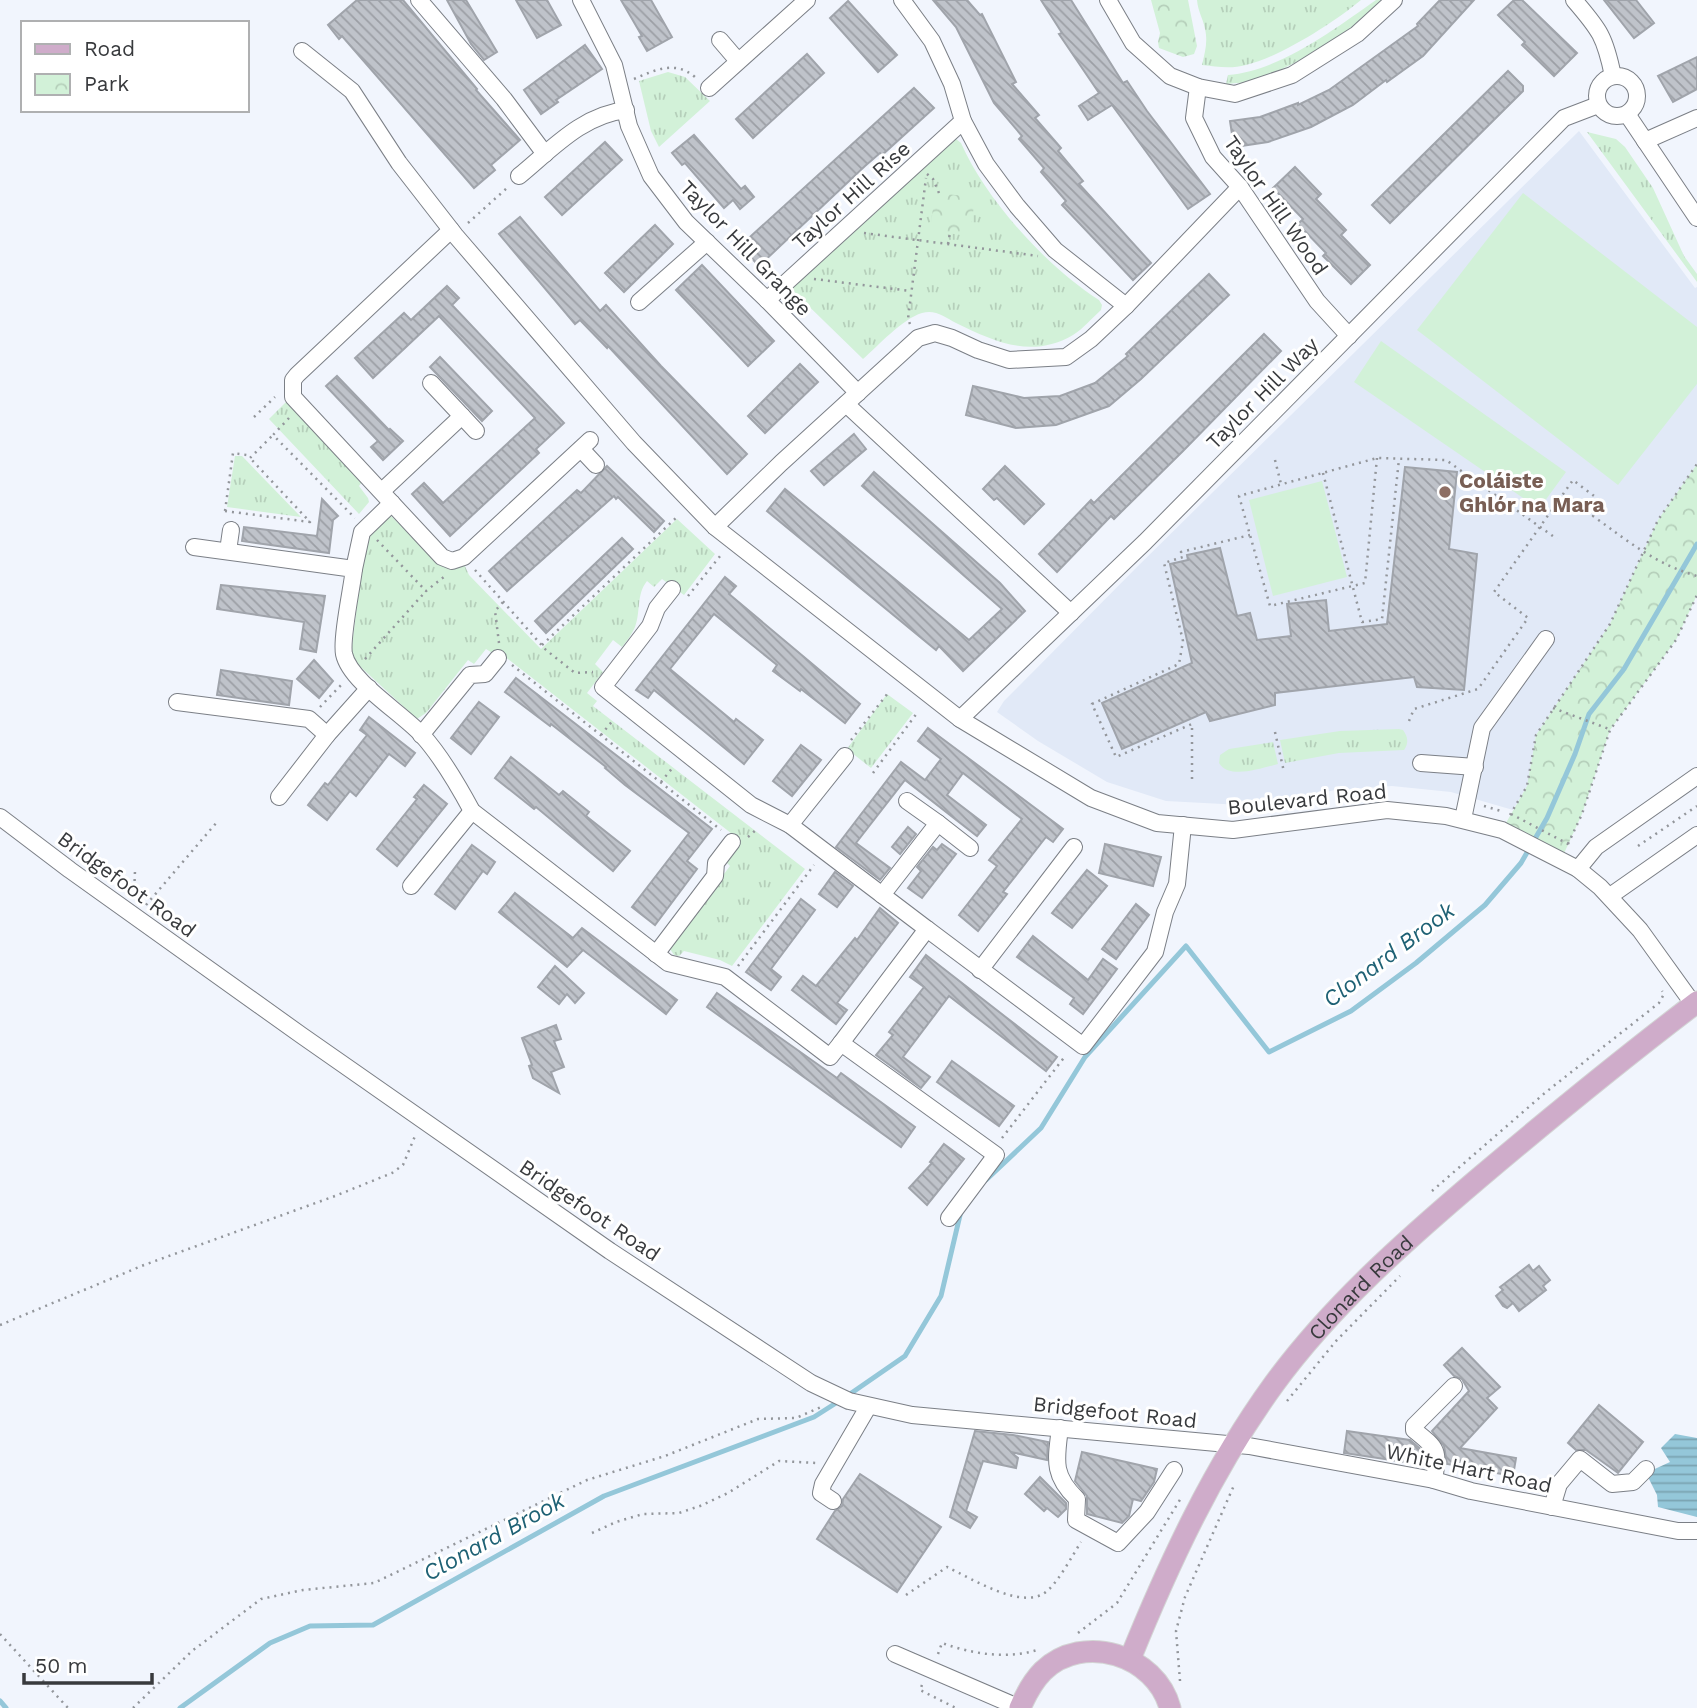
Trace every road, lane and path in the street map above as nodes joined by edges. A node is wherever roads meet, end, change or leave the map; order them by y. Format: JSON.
{"nodes":[{"id":1,"x":419,"y":0,"type":"edge"},
{"id":2,"x":581,"y":0,"type":"edge"},
{"id":3,"x":807,"y":0,"type":"edge"},
{"id":4,"x":902,"y":0,"type":"edge"},
{"id":5,"x":1108,"y":0,"type":"edge"},
{"id":6,"x":1394,"y":0,"type":"edge"},
{"id":7,"x":1574,"y":0,"type":"edge"},
{"id":8,"x":720,"y":40,"type":"dead end"},
{"id":9,"x":302,"y":51,"type":"dead end"},
{"id":10,"x":738,"y":61,"type":"junction"},
{"id":11,"x":1613,"y":76,"type":"junction"},
{"id":12,"x":619,"y":84,"type":"junction"},
{"id":13,"x":1198,"y":87,"type":"junction"},
{"id":14,"x":709,"y":88,"type":"joint"},
{"id":15,"x":1598,"y":105,"type":"junction"},
{"id":16,"x":626,"y":110,"type":"junction"},
{"id":17,"x":1627,"y":114,"type":"junction"},
{"id":18,"x":1697,"y":118,"type":"edge"},
{"id":19,"x":963,"y":121,"type":"junction"},
{"id":20,"x":1645,"y":141,"type":"junction"},
{"id":21,"x":545,"y":155,"type":"junction"},
{"id":22,"x":519,"y":176,"type":"joint"},
{"id":23,"x":1240,"y":187,"type":"junction"},
{"id":24,"x":939,"y":193,"type":"dead end"},
{"id":25,"x":1697,"y":218,"type":"edge"},
{"id":26,"x":843,"y":230,"type":"junction"},
{"id":27,"x":453,"y":232,"type":"junction"},
{"id":28,"x":950,"y":233,"type":"dead end"},
{"id":29,"x":918,"y":240,"type":"junction"},
{"id":30,"x":707,"y":242,"type":"junction"},
{"id":31,"x":948,"y":244,"type":"junction"},
{"id":32,"x":1055,"y":250,"type":"junction"},
{"id":33,"x":792,"y":277,"type":"junction"},
{"id":34,"x":911,"y":292,"type":"junction"},
{"id":35,"x":767,"y":300,"type":"junction"},
{"id":36,"x":639,"y":302,"type":"dead end"},
{"id":37,"x":1126,"y":306,"type":"junction"},
{"id":38,"x":1349,"y":336,"type":"junction"},
{"id":39,"x":918,"y":338,"type":"junction"},
{"id":40,"x":293,"y":380,"type":"junction"},
{"id":41,"x":431,"y":383,"type":"dead end"},
{"id":42,"x":852,"y":399,"type":"junction"},
{"id":43,"x":462,"y":416,"type":"junction"},
{"id":44,"x":254,"y":417,"type":"dead end"},
{"id":45,"x":476,"y":430,"type":"dead end"},
{"id":46,"x":273,"y":435,"type":"dead end"},
{"id":47,"x":250,"y":458,"type":"junction"},
{"id":48,"x":1377,"y":458,"type":"junction"},
{"id":49,"x":1399,"y":459,"type":"junction"},
{"id":50,"x":1275,"y":460,"type":"dead end"},
{"id":51,"x":1697,"y":464,"type":"edge"},
{"id":52,"x":596,"y":465,"type":"dead end"},
{"id":53,"x":1323,"y":473,"type":"junction"},
{"id":54,"x":1281,"y":484,"type":"junction"},
{"id":55,"x":387,"y":497,"type":"junction"},
{"id":56,"x":225,"y":511,"type":"junction"},
{"id":57,"x":679,"y":516,"type":"dead end"},
{"id":58,"x":715,"y":527,"type":"junction"},
{"id":59,"x":1540,"y":527,"type":"junction"},
{"id":60,"x":231,"y":530,"type":"joint"},
{"id":61,"x":1250,"y":536,"type":"junction"},
{"id":62,"x":1557,"y":539,"type":"dead end"},
{"id":63,"x":194,"y":547,"type":"dead end"},
{"id":64,"x":228,"y":551,"type":"junction"},
{"id":65,"x":1643,"y":552,"type":"junction"},
{"id":66,"x":721,"y":555,"type":"dead end"},
{"id":67,"x":464,"y":558,"type":"junction"},
{"id":68,"x":354,"y":569,"type":"junction"},
{"id":69,"x":1697,"y":576,"type":"edge"},
{"id":70,"x":1352,"y":586,"type":"junction"},
{"id":71,"x":672,"y":589,"type":"dead end"},
{"id":72,"x":426,"y":591,"type":"dead end"},
{"id":73,"x":1697,"y":595,"type":"edge"},
{"id":74,"x":504,"y":601,"type":"junction"},
{"id":75,"x":1071,"y":612,"type":"junction"},
{"id":76,"x":664,"y":613,"type":"junction"},
{"id":77,"x":1546,"y":639,"type":"dead end"},
{"id":78,"x":542,"y":645,"type":"junction"},
{"id":79,"x":502,"y":655,"type":"junction"},
{"id":80,"x":354,"y":672,"type":"junction"},
{"id":81,"x":594,"y":672,"type":"dead end"},
{"id":82,"x":369,"y":688,"type":"junction"},
{"id":83,"x":888,"y":693,"type":"dead end"},
{"id":84,"x":177,"y":702,"type":"dead end"},
{"id":85,"x":1553,"y":708,"type":"junction"},
{"id":86,"x":917,"y":713,"type":"dead end"},
{"id":87,"x":309,"y":719,"type":"junction"},
{"id":88,"x":614,"y":719,"type":"dead end"},
{"id":89,"x":960,"y":719,"type":"junction"},
{"id":90,"x":1409,"y":721,"type":"dead end"},
{"id":91,"x":1610,"y":730,"type":"junction"},
{"id":92,"x":1275,"y":732,"type":"dead end"},
{"id":93,"x":422,"y":734,"type":"junction"},
{"id":94,"x":327,"y":735,"type":"junction"},
{"id":95,"x":601,"y":735,"type":"junction"},
{"id":96,"x":848,"y":748,"type":"joint"},
{"id":97,"x":1421,"y":763,"type":"dead end"},
{"id":98,"x":675,"y":765,"type":"dead end"},
{"id":99,"x":1475,"y":766,"type":"junction"},
{"id":100,"x":1284,"y":772,"type":"dead end"},
{"id":101,"x":873,"y":773,"type":"dead end"},
{"id":102,"x":1697,"y":776,"type":"edge"},
{"id":103,"x":1192,"y":779,"type":"dead end"},
{"id":104,"x":661,"y":782,"type":"junction"},
{"id":105,"x":279,"y":797,"type":"dead end"},
{"id":106,"x":907,"y":801,"type":"dead end"},
{"id":107,"x":1697,"y":806,"type":"edge"},
{"id":108,"x":472,"y":811,"type":"junction"},
{"id":109,"x":769,"y":814,"type":"junction"},
{"id":110,"x":0,"y":817,"type":"edge"},
{"id":111,"x":1463,"y":819,"type":"junction"},
{"id":112,"x":1522,"y":820,"type":"dead end"},
{"id":113,"x":216,"y":821,"type":"dead end"},
{"id":114,"x":938,"y":823,"type":"junction"},
{"id":115,"x":790,"y":825,"type":"junction"},
{"id":116,"x":1183,"y":825,"type":"junction"},
{"id":117,"x":1625,"y":827,"type":"junction"},
{"id":118,"x":721,"y":829,"type":"dead end"},
{"id":119,"x":1508,"y":833,"type":"junction"},
{"id":120,"x":1697,"y":835,"type":"edge"},
{"id":121,"x":1552,"y":836,"type":"dead end"},
{"id":122,"x":735,"y":842,"type":"joint"},
{"id":123,"x":818,"y":847,"type":"junction"},
{"id":124,"x":1074,"y":847,"type":"dead end"},
{"id":125,"x":970,"y":848,"type":"dead end"},
{"id":126,"x":1561,"y":860,"type":"junction"},
{"id":127,"x":1578,"y":869,"type":"junction"},
{"id":128,"x":135,"y":871,"type":"dead end"},
{"id":129,"x":411,"y":886,"type":"dead end"},
{"id":130,"x":882,"y":895,"type":"junction"},
{"id":131,"x":1610,"y":896,"type":"junction"},
{"id":132,"x":134,"y":916,"type":"junction"},
{"id":133,"x":927,"y":929,"type":"junction"},
{"id":134,"x":656,"y":954,"type":"junction"},
{"id":135,"x":980,"y":970,"type":"junction"},
{"id":136,"x":734,"y":972,"type":"dead end"},
{"id":137,"x":1695,"y":1004,"type":"edge"},
{"id":138,"x":841,"y":1043,"type":"junction"},
{"id":139,"x":1067,"y":1054,"type":"dead end"},
{"id":140,"x":425,"y":1121,"type":"junction"},
{"id":141,"x":991,"y":1152,"type":"junction"},
{"id":142,"x":949,"y":1218,"type":"dead end"},
{"id":143,"x":1406,"y":1269,"type":"dead end"},
{"id":144,"x":0,"y":1325,"type":"edge"},
{"id":145,"x":1454,"y":1386,"type":"dead end"},
{"id":146,"x":837,"y":1395,"type":"junction"},
{"id":147,"x":1286,"y":1403,"type":"dead end"},
{"id":148,"x":868,"y":1407,"type":"junction"},
{"id":149,"x":1060,"y":1428,"type":"junction"},
{"id":150,"x":1233,"y":1445,"type":"junction"},
{"id":151,"x":834,"y":1464,"type":"junction"},
{"id":152,"x":1646,"y":1469,"type":"dead end"},
{"id":153,"x":1174,"y":1470,"type":"dead end"},
{"id":154,"x":1237,"y":1479,"type":"dead end"},
{"id":155,"x":1434,"y":1480,"type":"junction"},
{"id":156,"x":833,"y":1501,"type":"dead end"},
{"id":157,"x":1552,"y":1507,"type":"junction"},
{"id":158,"x":1091,"y":1528,"type":"junction"},
{"id":159,"x":1697,"y":1531,"type":"edge"},
{"id":160,"x":592,"y":1534,"type":"dead end"},
{"id":161,"x":906,"y":1595,"type":"dead end"},
{"id":162,"x":0,"y":1634,"type":"edge"},
{"id":163,"x":895,"y":1654,"type":"dead end"},
{"id":164,"x":1130,"y":1659,"type":"junction"},
{"id":165,"x":932,"y":1670,"type":"junction"},
{"id":166,"x":1181,"y":1688,"type":"dead end"},
{"id":167,"x":68,"y":1708,"type":"edge"},
{"id":168,"x":133,"y":1708,"type":"edge"},
{"id":169,"x":956,"y":1708,"type":"edge"},
{"id":170,"x":1020,"y":1708,"type":"edge"},
{"id":171,"x":1170,"y":1708,"type":"edge"}],
"edges":[{"from":1,"to":21,"type":"street"},
{"from":2,"to":12,"type":"street","name":"Taylor Hill Grange"},
{"from":3,"to":10,"type":"street"},
{"from":4,"to":19,"type":"street"},
{"from":5,"to":13,"type":"street"},
{"from":6,"to":13,"type":"street"},
{"from":7,"to":11,"type":"street"},
{"from":8,"to":10,"type":"street"},
{"from":9,"to":27,"type":"street","name":"Boulevard Road"},
{"from":10,"to":14,"type":"street"},
{"from":11,"to":15,"type":"street"},
{"from":11,"to":17,"type":"street"},
{"from":12,"to":14,"type":"path"},
{"from":12,"to":16,"type":"street","name":"Taylor Hill Grange"},
{"from":13,"to":23,"type":"street","name":"Taylor Hill Wood"},
{"from":15,"to":17,"type":"street"},
{"from":15,"to":38,"type":"street","name":"Taylor Hill Way"},
{"from":16,"to":21,"type":"street"},
{"from":16,"to":30,"type":"street","name":"Taylor Hill Grange"},
{"from":17,"to":20,"type":"street"},
{"from":18,"to":20,"type":"street"},
{"from":19,"to":26,"type":"street","name":"Taylor Hill Rise"},
{"from":19,"to":32,"type":"street"},
{"from":20,"to":25,"type":"street"},
{"from":21,"to":22,"type":"street"},
{"from":22,"to":27,"type":"path"},
{"from":23,"to":37,"type":"street"},
{"from":23,"to":38,"type":"street","name":"Taylor Hill Wood"},
{"from":24,"to":29,"type":"path"},
{"from":26,"to":29,"type":"path"},
{"from":26,"to":33,"type":"street","name":"Taylor Hill Rise"},
{"from":27,"to":40,"type":"street"},
{"from":27,"to":58,"type":"street","name":"Boulevard Road"},
{"from":28,"to":31,"type":"path"},
{"from":29,"to":31,"type":"path"},
{"from":29,"to":34,"type":"path"},
{"from":30,"to":35,"type":"street","name":"Taylor Hill Grange"},
{"from":30,"to":36,"type":"street"},
{"from":31,"to":32,"type":"path"},
{"from":32,"to":37,"type":"street"},
{"from":33,"to":34,"type":"path"},
{"from":33,"to":35,"type":"street","name":"Taylor Hill Rise"},
{"from":34,"to":39,"type":"path"},
{"from":35,"to":42,"type":"street","name":"Taylor Hill Grange"},
{"from":37,"to":39,"type":"street"},
{"from":38,"to":75,"type":"street","name":"Taylor Hill Way"},
{"from":39,"to":42,"type":"street"},
{"from":40,"to":44,"type":"path"},
{"from":40,"to":55,"type":"street"},
{"from":41,"to":43,"type":"street"},
{"from":42,"to":58,"type":"street"},
{"from":42,"to":75,"type":"street","name":"Taylor Hill Grange"},
{"from":43,"to":45,"type":"street"},
{"from":43,"to":55,"type":"street"},
{"from":46,"to":47,"type":"path"},
{"from":47,"to":56,"type":"path"},
{"from":47,"to":56,"type":"path"},
{"from":48,"to":49,"type":"path"},
{"from":48,"to":53,"type":"path"},
{"from":48,"to":70,"type":"path"},
{"from":49,"to":59,"type":"path"},
{"from":49,"to":70,"type":"path"},
{"from":50,"to":54,"type":"path"},
{"from":51,"to":65,"type":"path"},
{"from":52,"to":67,"type":"street"},
{"from":53,"to":54,"type":"path"},
{"from":53,"to":70,"type":"path"},
{"from":54,"to":61,"type":"path"},
{"from":55,"to":67,"type":"street"},
{"from":55,"to":68,"type":"street"},
{"from":56,"to":60,"type":"path"},
{"from":57,"to":78,"type":"path"},
{"from":58,"to":89,"type":"street","name":"Boulevard Road"},
{"from":59,"to":62,"type":"path"},
{"from":59,"to":65,"type":"path"},
{"from":59,"to":90,"type":"path"},
{"from":60,"to":64,"type":"street"},
{"from":61,"to":70,"type":"path"},
{"from":61,"to":103,"type":"path"},
{"from":63,"to":64,"type":"street"},
{"from":64,"to":68,"type":"street"},
{"from":65,"to":69,"type":"path"},
{"from":65,"to":85,"type":"path"},
{"from":66,"to":76,"type":"path"},
{"from":67,"to":74,"type":"path"},
{"from":68,"to":80,"type":"street"},
{"from":71,"to":76,"type":"street"},
{"from":72,"to":80,"type":"path"},
{"from":73,"to":91,"type":"path"},
{"from":74,"to":78,"type":"path"},
{"from":74,"to":79,"type":"path"},
{"from":75,"to":89,"type":"street","name":"Taylor Hill Way"},
{"from":76,"to":109,"type":"street"},
{"from":77,"to":99,"type":"street"},
{"from":78,"to":81,"type":"path"},
{"from":79,"to":93,"type":"street"},
{"from":79,"to":95,"type":"path"},
{"from":80,"to":82,"type":"street"},
{"from":80,"to":87,"type":"path"},
{"from":82,"to":93,"type":"street"},
{"from":82,"to":94,"type":"street"},
{"from":83,"to":96,"type":"path"},
{"from":84,"to":87,"type":"street"},
{"from":85,"to":91,"type":"path"},
{"from":85,"to":119,"type":"path"},
{"from":86,"to":101,"type":"path"},
{"from":87,"to":94,"type":"street"},
{"from":88,"to":95,"type":"path"},
{"from":89,"to":116,"type":"street","name":"Boulevard Road"},
{"from":91,"to":126,"type":"path"},
{"from":92,"to":100,"type":"path"},
{"from":93,"to":108,"type":"street"},
{"from":94,"to":105,"type":"street"},
{"from":95,"to":104,"type":"path"},
{"from":96,"to":115,"type":"street"},
{"from":97,"to":99,"type":"street"},
{"from":98,"to":104,"type":"path"},
{"from":99,"to":111,"type":"street"},
{"from":102,"to":117,"type":"street"},
{"from":104,"to":118,"type":"path"},
{"from":106,"to":114,"type":"street"},
{"from":107,"to":117,"type":"path"},
{"from":108,"to":129,"type":"street"},
{"from":108,"to":134,"type":"street"},
{"from":109,"to":115,"type":"street"},
{"from":109,"to":122,"type":"path"},
{"from":110,"to":132,"type":"street","name":"Bridgefoot Road"},
{"from":111,"to":116,"type":"street","name":"Boulevard Road"},
{"from":111,"to":119,"type":"street","name":"Boulevard Road"},
{"from":112,"to":121,"type":"path"},
{"from":113,"to":132,"type":"path"},
{"from":114,"to":125,"type":"street"},
{"from":114,"to":130,"type":"street"},
{"from":115,"to":123,"type":"street"},
{"from":116,"to":135,"type":"street"},
{"from":117,"to":127,"type":"street"},
{"from":119,"to":126,"type":"street","name":"Boulevard Road"},
{"from":120,"to":131,"type":"street"},
{"from":122,"to":134,"type":"street"},
{"from":123,"to":130,"type":"street"},
{"from":123,"to":136,"type":"path"},
{"from":124,"to":135,"type":"street"},
{"from":126,"to":127,"type":"street","name":"Boulevard Road"},
{"from":127,"to":131,"type":"street","name":"Boulevard Road"},
{"from":128,"to":132,"type":"path"},
{"from":130,"to":133,"type":"street"},
{"from":131,"to":137,"type":"street","name":"Boulevard Road"},
{"from":132,"to":140,"type":"street","name":"Bridgefoot Road"},
{"from":133,"to":135,"type":"street"},
{"from":133,"to":138,"type":"street"},
{"from":134,"to":138,"type":"street"},
{"from":137,"to":150,"type":"main road","name":"Clonard Road"},
{"from":138,"to":141,"type":"street"},
{"from":139,"to":141,"type":"path"},
{"from":140,"to":144,"type":"path"},
{"from":140,"to":146,"type":"street","name":"Bridgefoot Road"},
{"from":141,"to":142,"type":"street"},
{"from":143,"to":147,"type":"path"},
{"from":145,"to":155,"type":"street"},
{"from":146,"to":148,"type":"street","name":"Bridgefoot Road"},
{"from":146,"to":168,"type":"path"},
{"from":148,"to":149,"type":"street","name":"Bridgefoot Road"},
{"from":148,"to":151,"type":"street"},
{"from":149,"to":150,"type":"street","name":"Bridgefoot Road"},
{"from":149,"to":158,"type":"street"},
{"from":150,"to":155,"type":"street","name":"White Hart Road"},
{"from":150,"to":164,"type":"main road","name":"Clonard Road"},
{"from":151,"to":156,"type":"street"},
{"from":151,"to":160,"type":"path"},
{"from":152,"to":157,"type":"street"},
{"from":153,"to":158,"type":"street"},
{"from":154,"to":166,"type":"path"},
{"from":155,"to":157,"type":"street","name":"White Hart Road"},
{"from":157,"to":159,"type":"street","name":"White Hart Road"},
{"from":158,"to":161,"type":"path"},
{"from":162,"to":167,"type":"path"},
{"from":163,"to":165,"type":"street"},
{"from":164,"to":170,"type":"main road"},
{"from":164,"to":171,"type":"main road"},
{"from":165,"to":169,"type":"path"},
{"from":165,"to":170,"type":"street"}]}
